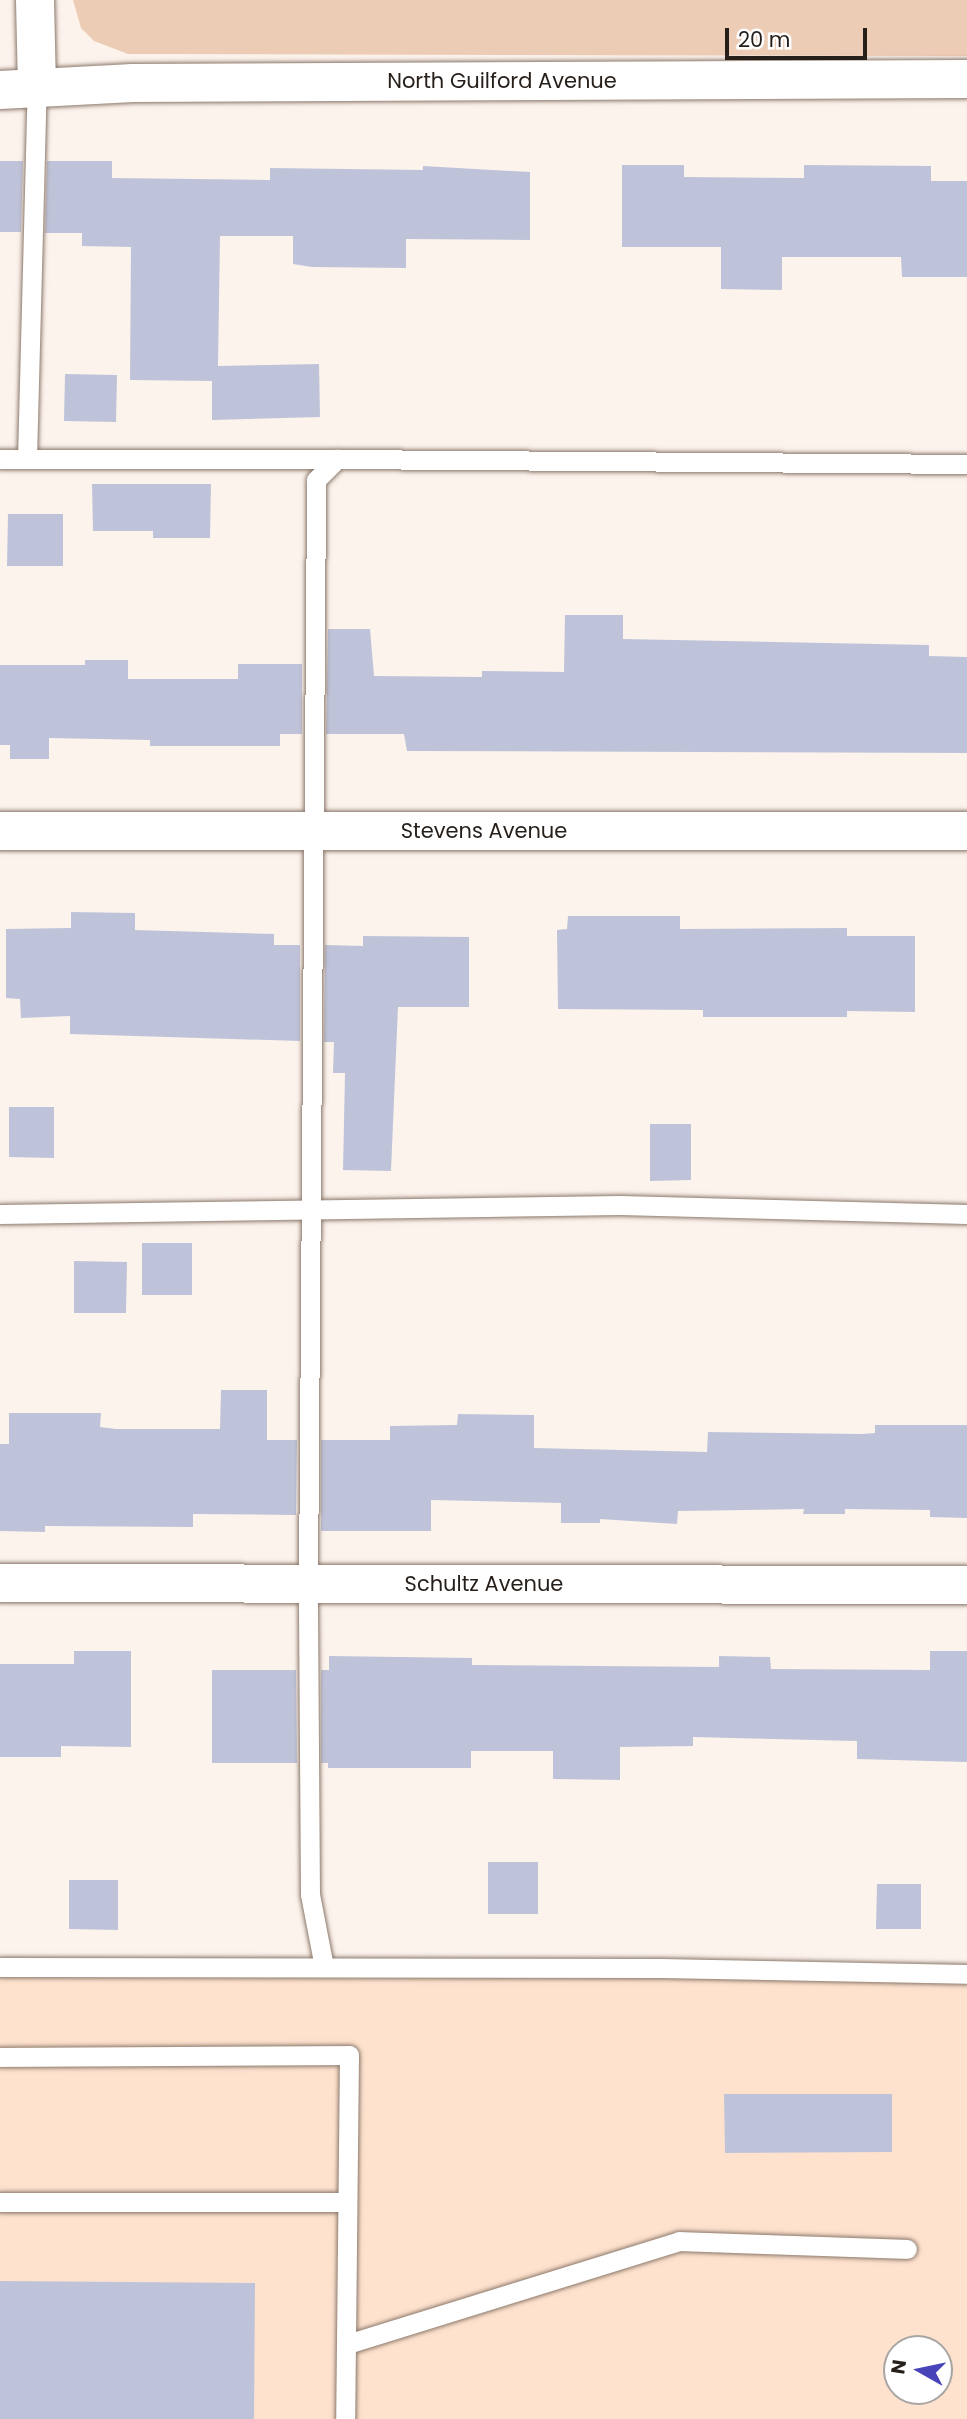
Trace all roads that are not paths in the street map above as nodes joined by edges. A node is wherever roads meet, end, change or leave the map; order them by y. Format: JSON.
{"nodes":[{"id":1,"x":34,"y":0,"type":"edge"},
{"id":2,"x":967,"y":79,"type":"edge"},
{"id":3,"x":18,"y":88,"type":"edge"},
{"id":4,"x":0,"y":458,"type":"edge"},
{"id":5,"x":27,"y":459,"type":"junction"},
{"id":6,"x":337,"y":459,"type":"junction"},
{"id":7,"x":967,"y":464,"type":"edge"},
{"id":8,"x":0,"y":831,"type":"edge"},
{"id":9,"x":312,"y":831,"type":"junction"},
{"id":10,"x":967,"y":831,"type":"edge"},
{"id":11,"x":310,"y":1211,"type":"junction"},
{"id":12,"x":0,"y":1214,"type":"edge"},
{"id":13,"x":967,"y":1214,"type":"edge"},
{"id":14,"x":0,"y":1583,"type":"edge"},
{"id":15,"x":308,"y":1584,"type":"junction"},
{"id":16,"x":967,"y":1585,"type":"edge"},
{"id":17,"x":0,"y":1967,"type":"edge"},
{"id":18,"x":324,"y":1967,"type":"junction"},
{"id":19,"x":967,"y":1974,"type":"edge"},
{"id":20,"x":0,"y":2056,"type":"edge"},
{"id":21,"x":0,"y":2202,"type":"edge"},
{"id":22,"x":347,"y":2202,"type":"junction"},
{"id":23,"x":907,"y":2249,"type":"dead end"},
{"id":24,"x":347,"y":2344,"type":"junction"},
{"id":25,"x":345,"y":2419,"type":"edge"}],
"edges":[{"from":1,"to":3,"type":"street"},
{"from":2,"to":3,"type":"street","name":"North Guilford Avenue"},
{"from":3,"to":5,"type":"lane"},
{"from":4,"to":5,"type":"lane"},
{"from":5,"to":6,"type":"lane"},
{"from":6,"to":7,"type":"lane"},
{"from":6,"to":9,"type":"lane"},
{"from":8,"to":9,"type":"street","name":"Stevens Avenue"},
{"from":9,"to":10,"type":"street","name":"Stevens Avenue"},
{"from":9,"to":11,"type":"lane"},
{"from":11,"to":12,"type":"lane"},
{"from":11,"to":13,"type":"lane"},
{"from":11,"to":15,"type":"lane"},
{"from":14,"to":15,"type":"street","name":"Schultz Avenue"},
{"from":15,"to":16,"type":"street","name":"Schultz Avenue"},
{"from":15,"to":18,"type":"lane"},
{"from":17,"to":18,"type":"lane"},
{"from":18,"to":19,"type":"lane"},
{"from":20,"to":22,"type":"lane"},
{"from":21,"to":22,"type":"lane"},
{"from":22,"to":24,"type":"lane"},
{"from":23,"to":24,"type":"lane"},
{"from":24,"to":25,"type":"lane"}]}
